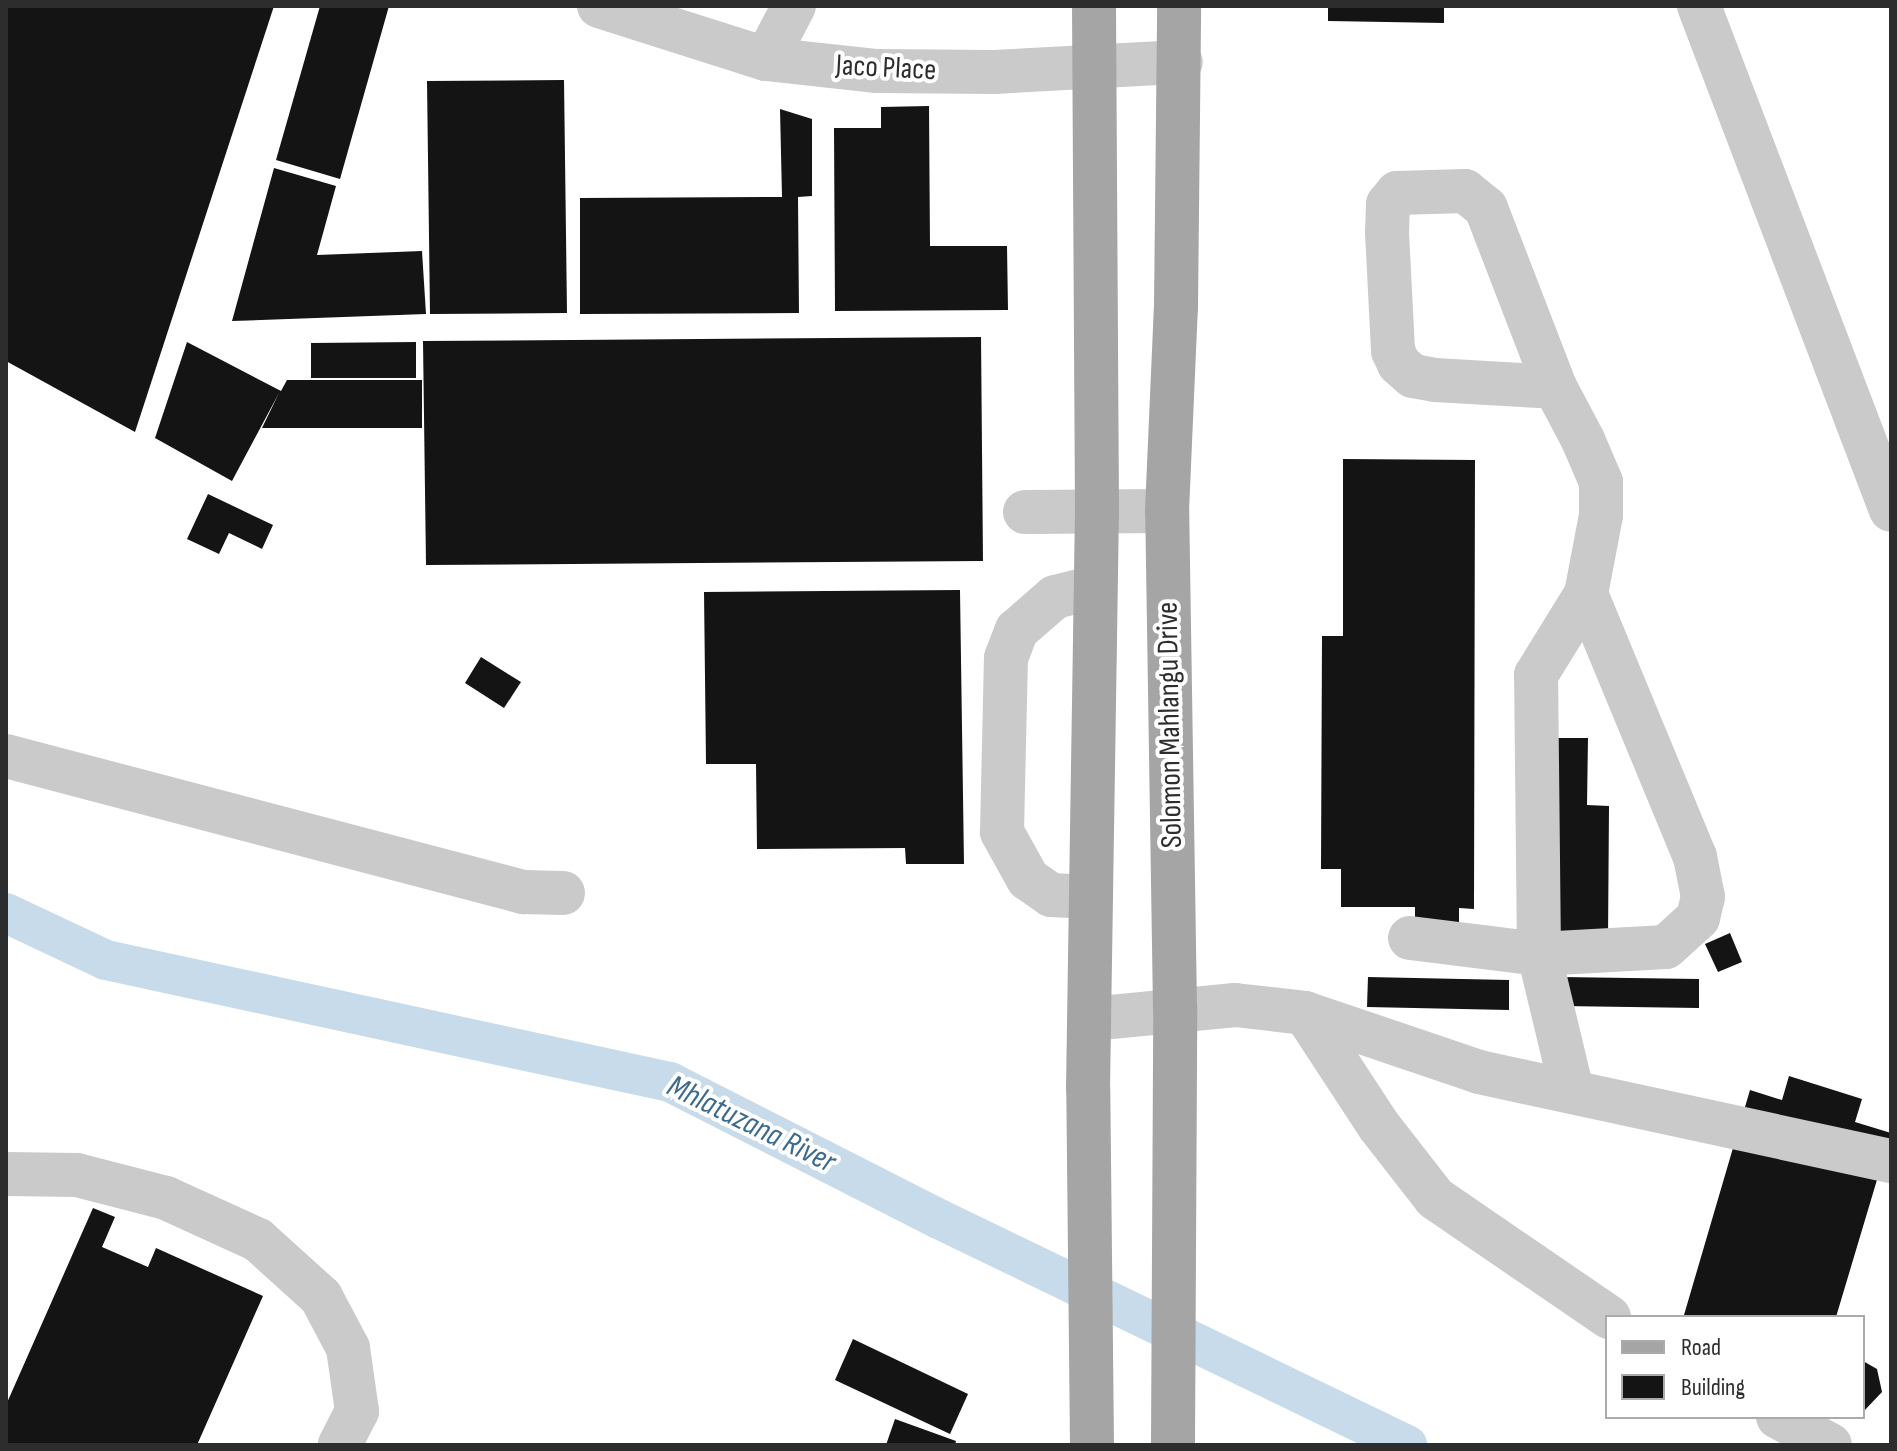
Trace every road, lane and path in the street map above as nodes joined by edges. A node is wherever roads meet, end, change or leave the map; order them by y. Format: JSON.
{"nodes":[{"id":1,"x":599,"y":6,"type":"edge"},
{"id":2,"x":794,"y":6,"type":"edge"},
{"id":3,"x":1094,"y":6,"type":"edge"},
{"id":4,"x":1179,"y":6,"type":"edge"},
{"id":5,"x":1699,"y":6,"type":"edge"},
{"id":6,"x":766,"y":59,"type":"junction"},
{"id":7,"x":1181,"y":62,"type":"junction"},
{"id":8,"x":1096,"y":67,"type":"junction"},
{"id":9,"x":1555,"y":387,"type":"junction"},
{"id":10,"x":1891,"y":510,"type":"edge"},
{"id":11,"x":1097,"y":511,"type":"junction"},
{"id":12,"x":1167,"y":511,"type":"junction"},
{"id":13,"x":1025,"y":512,"type":"dead end"},
{"id":14,"x":1095,"y":587,"type":"junction"},
{"id":15,"x":1586,"y":594,"type":"junction"},
{"id":16,"x":6,"y":756,"type":"edge"},
{"id":17,"x":563,"y":893,"type":"dead end"},
{"id":18,"x":1091,"y":897,"type":"junction"},
{"id":19,"x":1410,"y":938,"type":"dead end"},
{"id":20,"x":1539,"y":954,"type":"junction"},
{"id":21,"x":1175,"y":1008,"type":"junction"},
{"id":22,"x":1305,"y":1013,"type":"junction"},
{"id":23,"x":1090,"y":1019,"type":"junction"},
{"id":24,"x":1572,"y":1091,"type":"junction"},
{"id":25,"x":1891,"y":1161,"type":"edge"},
{"id":26,"x":6,"y":1174,"type":"edge"},
{"id":27,"x":1606,"y":1315,"type":"edge"},
{"id":28,"x":1782,"y":1419,"type":"edge"},
{"id":29,"x":1092,"y":1435,"type":"edge"},
{"id":30,"x":340,"y":1445,"type":"edge"},
{"id":31,"x":1173,"y":1445,"type":"edge"},
{"id":32,"x":1830,"y":1445,"type":"edge"}],
"edges":[{"from":1,"to":6,"type":"lane","name":"Jaco Place"},
{"from":2,"to":6,"type":"lane"},
{"from":3,"to":8,"type":"main road"},
{"from":4,"to":7,"type":"main road","name":"Solomon Mahlangu Drive"},
{"from":5,"to":10,"type":"lane"},
{"from":6,"to":8,"type":"lane","name":"Jaco Place"},
{"from":7,"to":8,"type":"lane","name":"Jaco Place"},
{"from":7,"to":12,"type":"main road","name":"Solomon Mahlangu Drive"},
{"from":8,"to":11,"type":"main road"},
{"from":9,"to":9,"type":"lane"},
{"from":9,"to":15,"type":"lane"},
{"from":11,"to":12,"type":"lane"},
{"from":11,"to":13,"type":"lane"},
{"from":11,"to":14,"type":"main road"},
{"from":12,"to":21,"type":"main road","name":"Solomon Mahlangu Drive"},
{"from":14,"to":18,"type":"main road"},
{"from":14,"to":18,"type":"lane"},
{"from":15,"to":20,"type":"lane"},
{"from":15,"to":20,"type":"lane"},
{"from":16,"to":17,"type":"lane"},
{"from":18,"to":23,"type":"main road"},
{"from":19,"to":20,"type":"lane"},
{"from":20,"to":24,"type":"lane"},
{"from":21,"to":22,"type":"lane"},
{"from":21,"to":23,"type":"lane"},
{"from":21,"to":31,"type":"main road","name":"Solomon Mahlangu Drive"},
{"from":22,"to":24,"type":"lane"},
{"from":22,"to":27,"type":"lane"},
{"from":23,"to":29,"type":"main road"},
{"from":24,"to":25,"type":"lane"},
{"from":26,"to":30,"type":"lane"},
{"from":28,"to":32,"type":"lane"}]}
